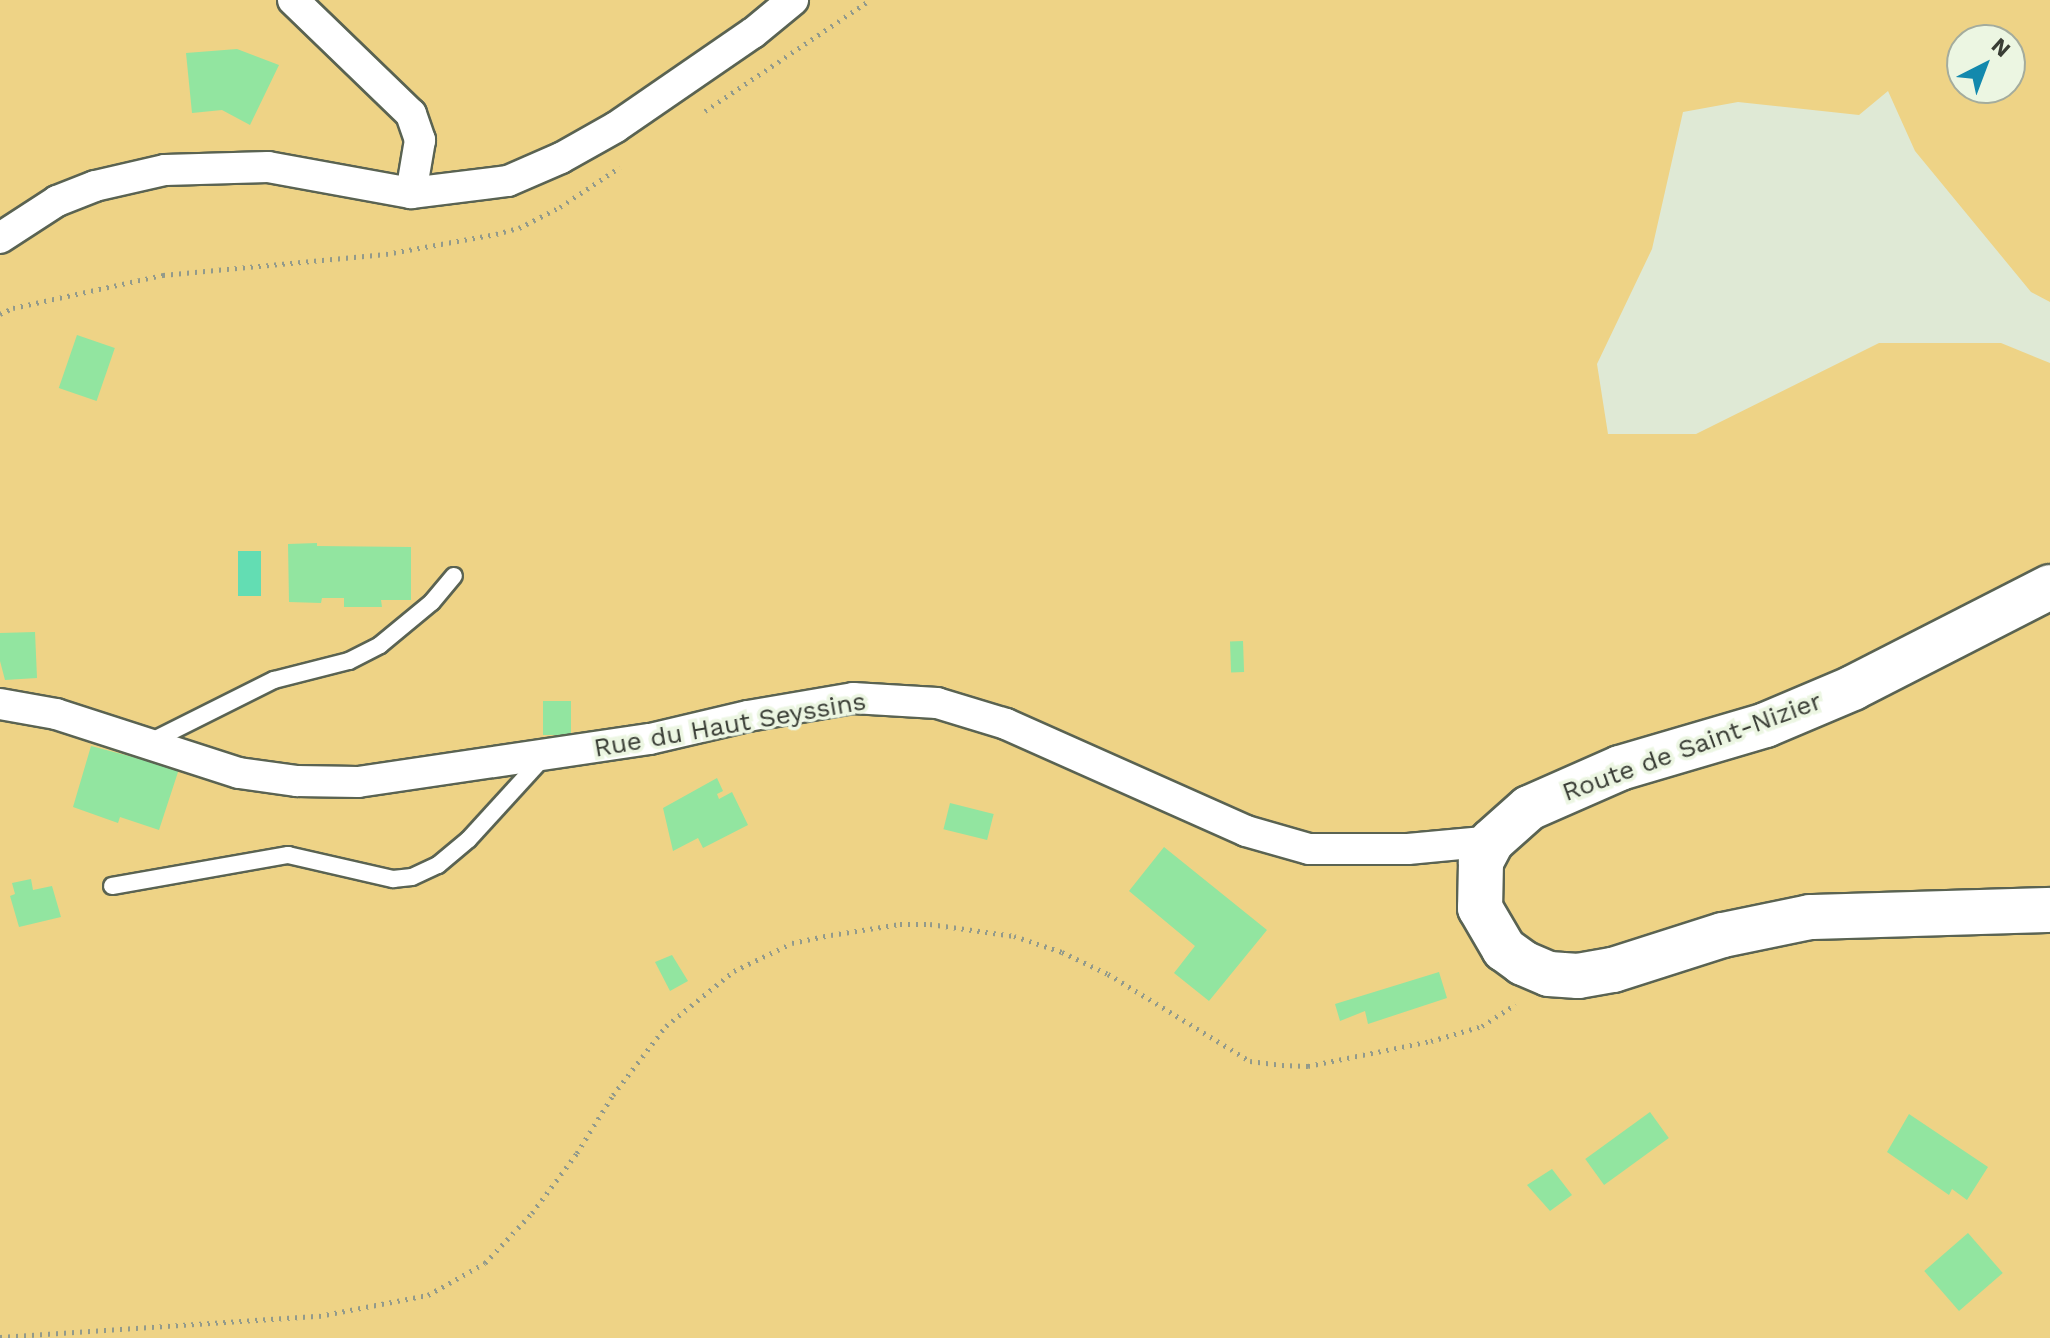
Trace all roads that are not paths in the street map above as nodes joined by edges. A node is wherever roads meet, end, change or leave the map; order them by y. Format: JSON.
{"nodes":[{"id":1,"x":293,"y":0,"type":"edge"},
{"id":2,"x":793,"y":0,"type":"edge"},
{"id":3,"x":411,"y":193,"type":"junction"},
{"id":4,"x":0,"y":238,"type":"edge"},
{"id":5,"x":454,"y":576,"type":"dead end"},
{"id":6,"x":2050,"y":587,"type":"edge"},
{"id":7,"x":0,"y":704,"type":"edge"},
{"id":8,"x":150,"y":742,"type":"junction"},
{"id":9,"x":543,"y":758,"type":"junction"},
{"id":10,"x":1492,"y":841,"type":"junction"},
{"id":11,"x":112,"y":886,"type":"dead end"},
{"id":12,"x":2050,"y":910,"type":"edge"}],
"edges":[{"from":1,"to":3,"type":"street"},
{"from":2,"to":3,"type":"street"},
{"from":3,"to":4,"type":"street"},
{"from":5,"to":8,"type":"lane"},
{"from":6,"to":10,"type":"main road","name":"Route de Saint-Nizier"},
{"from":7,"to":8,"type":"street","name":"Rue du Haut Seyssins"},
{"from":8,"to":9,"type":"street","name":"Rue du Haut Seyssins"},
{"from":9,"to":10,"type":"street","name":"Rue du Haut Seyssins"},
{"from":9,"to":11,"type":"lane"},
{"from":10,"to":12,"type":"main road"}]}
